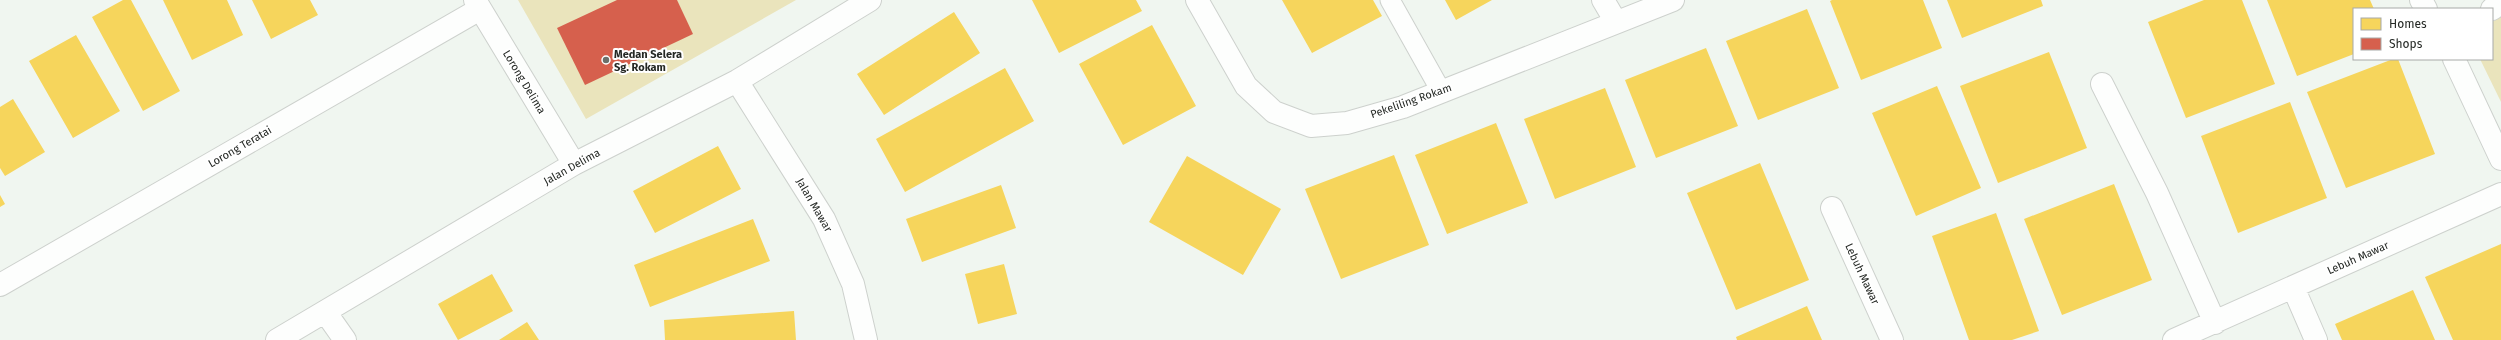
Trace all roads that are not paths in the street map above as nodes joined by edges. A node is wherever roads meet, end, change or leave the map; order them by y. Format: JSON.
{"nodes":[{"id":1,"x":870,"y":0,"type":"edge"},
{"id":2,"x":1197,"y":0,"type":"edge"},
{"id":3,"x":1390,"y":0,"type":"edge"},
{"id":4,"x":1603,"y":0,"type":"edge"},
{"id":5,"x":1673,"y":0,"type":"edge"},
{"id":6,"x":2501,"y":2,"type":"edge"},
{"id":7,"x":480,"y":3,"type":"edge"},
{"id":8,"x":2493,"y":8,"type":"edge"},
{"id":9,"x":1616,"y":22,"type":"junction"},
{"id":10,"x":2454,"y":60,"type":"edge"},
{"id":11,"x":737,"y":81,"type":"junction"},
{"id":12,"x":2102,"y":84,"type":"dead end"},
{"id":13,"x":1441,"y":92,"type":"junction"},
{"id":14,"x":2501,"y":159,"type":"edge"},
{"id":15,"x":574,"y":164,"type":"junction"},
{"id":16,"x":2501,"y":194,"type":"edge"},
{"id":17,"x":1832,"y":208,"type":"dead end"},
{"id":18,"x":0,"y":285,"type":"edge"},
{"id":19,"x":2292,"y":287,"type":"junction"},
{"id":20,"x":326,"y":312,"type":"junction"},
{"id":21,"x":2215,"y":323,"type":"junction"},
{"id":22,"x":277,"y":340,"type":"edge"},
{"id":23,"x":345,"y":340,"type":"edge"},
{"id":24,"x":866,"y":340,"type":"edge"},
{"id":25,"x":1892,"y":340,"type":"edge"},
{"id":26,"x":2176,"y":340,"type":"edge"},
{"id":27,"x":2316,"y":340,"type":"edge"}],
"edges":[{"from":1,"to":11,"type":"street","name":"Jalan Delima"},
{"from":2,"to":13,"type":"street","name":"Pekeliling Rokam"},
{"from":3,"to":13,"type":"lane"},
{"from":4,"to":9,"type":"street"},
{"from":5,"to":9,"type":"street","name":"Pekeliling Rokam"},
{"from":6,"to":8,"type":"street"},
{"from":7,"to":15,"type":"street","name":"Lorong Delima"},
{"from":7,"to":18,"type":"street","name":"Lorong Teratai"},
{"from":9,"to":13,"type":"street","name":"Pekeliling Rokam"},
{"from":10,"to":14,"type":"street"},
{"from":11,"to":15,"type":"street","name":"Jalan Delima"},
{"from":11,"to":24,"type":"street","name":"Jalan Mawar"},
{"from":12,"to":21,"type":"street"},
{"from":15,"to":20,"type":"street","name":"Jalan Delima"},
{"from":16,"to":19,"type":"street","name":"Lebuh Mawar"},
{"from":17,"to":25,"type":"street","name":"Lebuh Mawar"},
{"from":19,"to":21,"type":"street","name":"Lebuh Mawar"},
{"from":19,"to":27,"type":"street"},
{"from":20,"to":22,"type":"street","name":"Jalan Delima"},
{"from":20,"to":23,"type":"street"},
{"from":21,"to":26,"type":"street","name":"Lebuh Mawar"}]}
